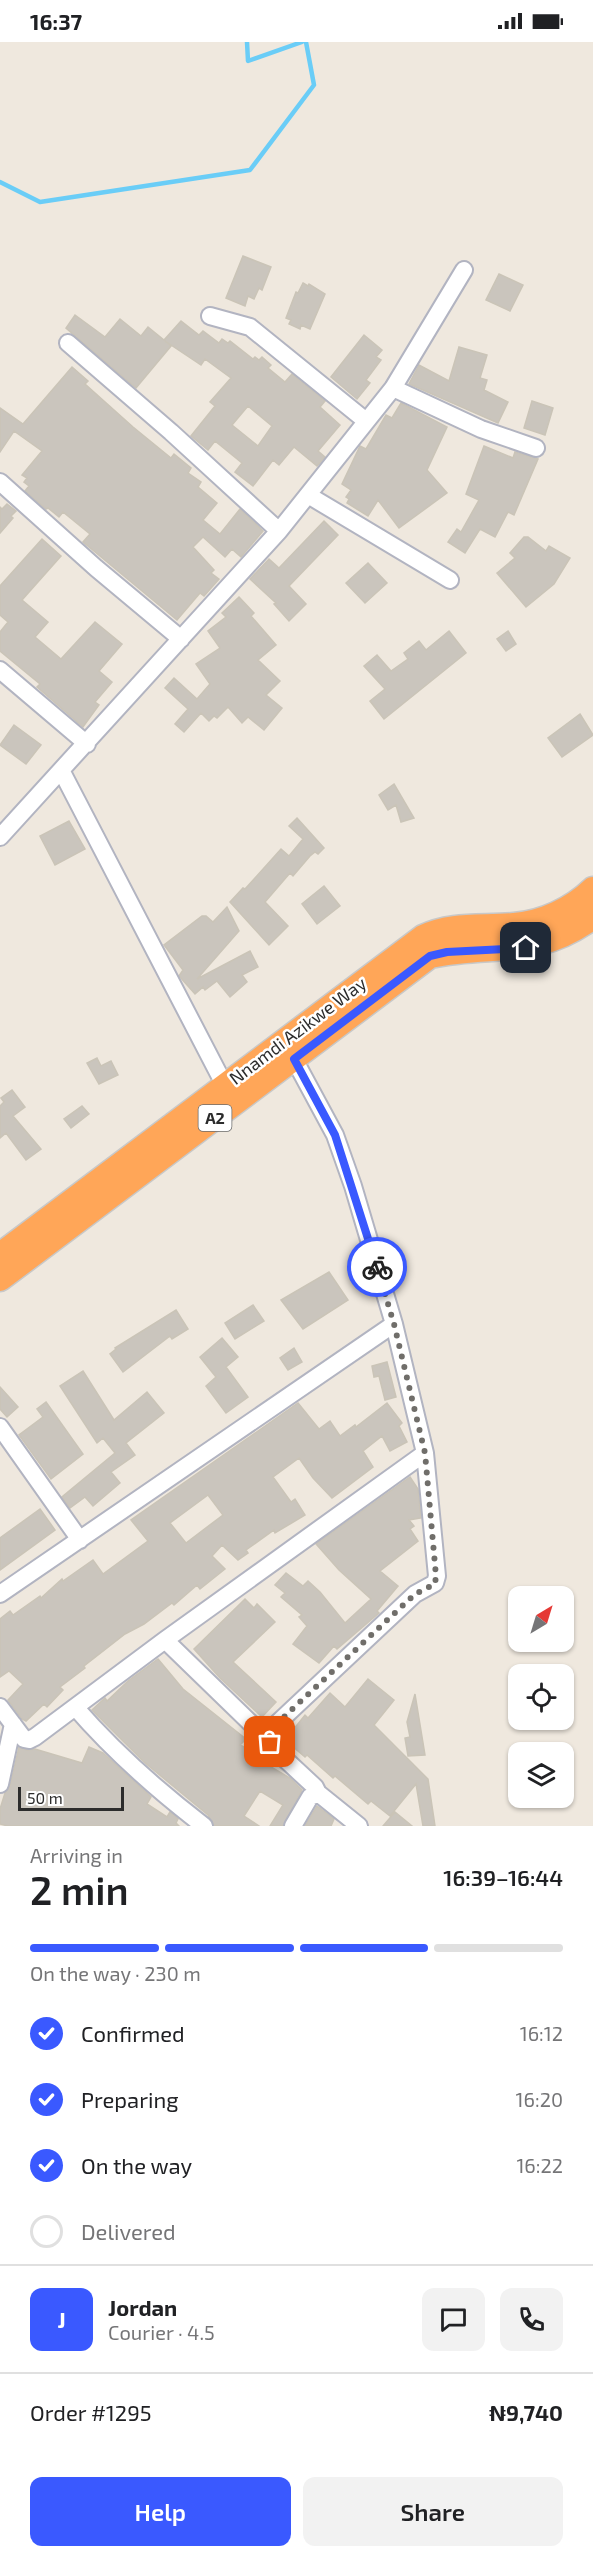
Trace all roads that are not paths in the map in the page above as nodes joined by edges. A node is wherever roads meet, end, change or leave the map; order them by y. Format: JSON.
{"nodes":[{"id":1,"x":464,"y":270,"type":"dead end"},
{"id":2,"x":210,"y":316,"type":"dead end"},
{"id":3,"x":68,"y":343,"type":"dead end"},
{"id":4,"x":393,"y":388,"type":"junction"},
{"id":5,"x":366,"y":421,"type":"junction"},
{"id":6,"x":536,"y":448,"type":"dead end"},
{"id":7,"x":0,"y":482,"type":"edge"},
{"id":8,"x":308,"y":495,"type":"junction"},
{"id":9,"x":279,"y":531,"type":"junction"},
{"id":10,"x":450,"y":580,"type":"dead end"},
{"id":11,"x":181,"y":639,"type":"junction"},
{"id":12,"x":0,"y":670,"type":"edge"},
{"id":13,"x":87,"y":744,"type":"junction"},
{"id":14,"x":62,"y":772,"type":"junction"},
{"id":15,"x":0,"y":837,"type":"edge"},
{"id":16,"x":593,"y":889,"type":"edge"},
{"id":17,"x":593,"y":917,"type":"edge"},
{"id":18,"x":294,"y":1059,"type":"junction"},
{"id":19,"x":225,"y":1086,"type":"junction"},
{"id":20,"x":0,"y":1255,"type":"edge"},
{"id":21,"x":0,"y":1279,"type":"edge"},
{"id":22,"x":394,"y":1324,"type":"junction"},
{"id":23,"x":0,"y":1427,"type":"edge"},
{"id":24,"x":425,"y":1453,"type":"junction"},
{"id":25,"x":80,"y":1539,"type":"junction"},
{"id":26,"x":0,"y":1594,"type":"edge"},
{"id":27,"x":165,"y":1640,"type":"junction"},
{"id":28,"x":0,"y":1707,"type":"edge"},
{"id":29,"x":75,"y":1707,"type":"junction"},
{"id":30,"x":13,"y":1724,"type":"junction"},
{"id":31,"x":270,"y":1742,"type":"junction"},
{"id":32,"x":0,"y":1784,"type":"edge"},
{"id":33,"x":318,"y":1793,"type":"junction"},
{"id":34,"x":342,"y":1820,"type":"edge"},
{"id":35,"x":204,"y":1826,"type":"edge"},
{"id":36,"x":293,"y":1826,"type":"edge"},
{"id":37,"x":359,"y":1826,"type":"edge"}],
"edges":[{"from":1,"to":4,"type":"street"},
{"from":2,"to":5,"type":"street"},
{"from":3,"to":9,"type":"street"},
{"from":4,"to":5,"type":"street"},
{"from":4,"to":6,"type":"street"},
{"from":5,"to":8,"type":"street"},
{"from":7,"to":11,"type":"street"},
{"from":8,"to":9,"type":"street"},
{"from":8,"to":10,"type":"street"},
{"from":9,"to":11,"type":"street"},
{"from":11,"to":13,"type":"street"},
{"from":12,"to":13,"type":"street"},
{"from":13,"to":14,"type":"street"},
{"from":14,"to":15,"type":"street"},
{"from":14,"to":19,"type":"street"},
{"from":16,"to":19,"type":"highway","name":"Nnamdi Azikwe Way","number":"A2"},
{"from":17,"to":18,"type":"highway","name":"Nnamdi Azikwe Way","number":"A2"},
{"from":18,"to":21,"type":"highway","name":"Nnamdi Azikwe Way","number":"A2"},
{"from":18,"to":22,"type":"street"},
{"from":19,"to":20,"type":"highway","name":"Nnamdi Azikwe Way","number":"A2"},
{"from":22,"to":24,"type":"street"},
{"from":22,"to":25,"type":"street"},
{"from":23,"to":25,"type":"street"},
{"from":24,"to":27,"type":"street"},
{"from":24,"to":31,"type":"street"},
{"from":25,"to":26,"type":"street"},
{"from":27,"to":29,"type":"street"},
{"from":27,"to":31,"type":"street"},
{"from":28,"to":30,"type":"street"},
{"from":29,"to":30,"type":"street"},
{"from":29,"to":35,"type":"street"},
{"from":30,"to":32,"type":"street"},
{"from":31,"to":33,"type":"street"},
{"from":33,"to":34,"type":"street"},
{"from":33,"to":36,"type":"street"},
{"from":34,"to":37,"type":"street"}]}
